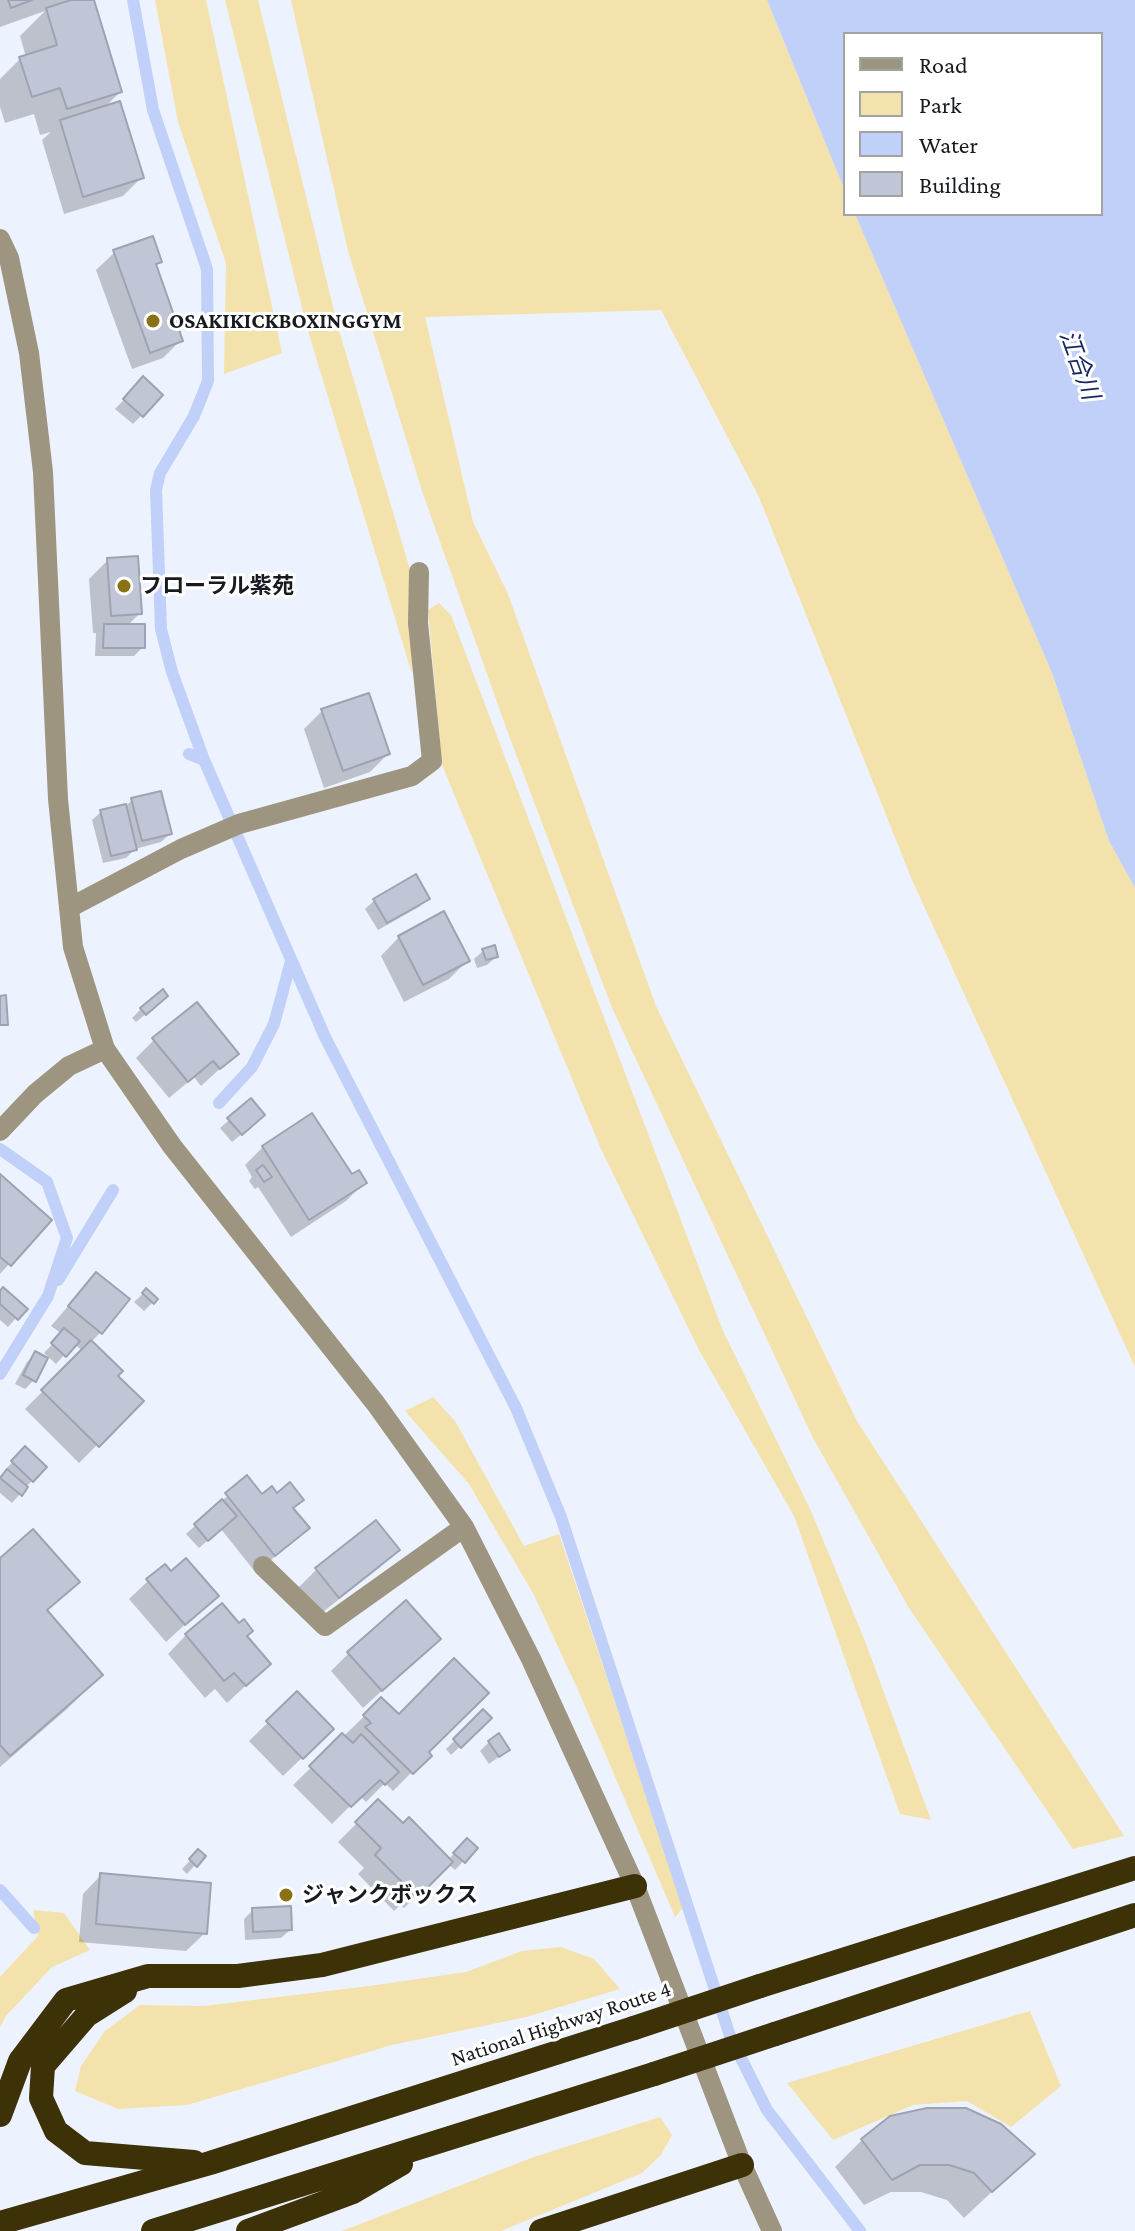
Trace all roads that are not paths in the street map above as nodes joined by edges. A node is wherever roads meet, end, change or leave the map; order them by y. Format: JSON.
{"nodes":[{"id":1,"x":0,"y":239,"type":"edge"},
{"id":2,"x":419,"y":572,"type":"dead end"},
{"id":3,"x":69,"y":908,"type":"junction"},
{"id":4,"x":105,"y":1049,"type":"junction"},
{"id":5,"x":2,"y":1129,"type":"edge"},
{"id":6,"x":464,"y":1527,"type":"junction"},
{"id":7,"x":263,"y":1566,"type":"dead end"},
{"id":8,"x":1135,"y":1868,"type":"edge"},
{"id":9,"x":635,"y":1886,"type":"junction"},
{"id":10,"x":1127,"y":1918,"type":"edge"},
{"id":11,"x":148,"y":1976,"type":"junction"},
{"id":12,"x":0,"y":2115,"type":"edge"},
{"id":13,"x":430,"y":2146,"type":"junction"},
{"id":14,"x":210,"y":2163,"type":"junction"},
{"id":15,"x":742,"y":2165,"type":"junction"},
{"id":16,"x":0,"y":2223,"type":"edge"},
{"id":17,"x":153,"y":2231,"type":"edge"},
{"id":18,"x":248,"y":2231,"type":"edge"},
{"id":19,"x":541,"y":2231,"type":"edge"},
{"id":20,"x":772,"y":2231,"type":"edge"}],
"edges":[{"from":1,"to":3,"type":"street"},
{"from":2,"to":3,"type":"street"},
{"from":3,"to":4,"type":"street"},
{"from":4,"to":5,"type":"street"},
{"from":4,"to":6,"type":"street"},
{"from":6,"to":7,"type":"street"},
{"from":6,"to":9,"type":"street"},
{"from":8,"to":14,"type":"highway","name":"National Highway Route 4","bridge":true},
{"from":9,"to":11,"type":"highway"},
{"from":9,"to":15,"type":"street"},
{"from":10,"to":13,"type":"highway","bridge":true},
{"from":11,"to":12,"type":"highway"},
{"from":11,"to":14,"type":"highway"},
{"from":13,"to":17,"type":"highway"},
{"from":13,"to":18,"type":"highway"},
{"from":14,"to":16,"type":"highway","name":"National Highway Route 4"},
{"from":15,"to":19,"type":"highway"},
{"from":15,"to":20,"type":"street"}]}
